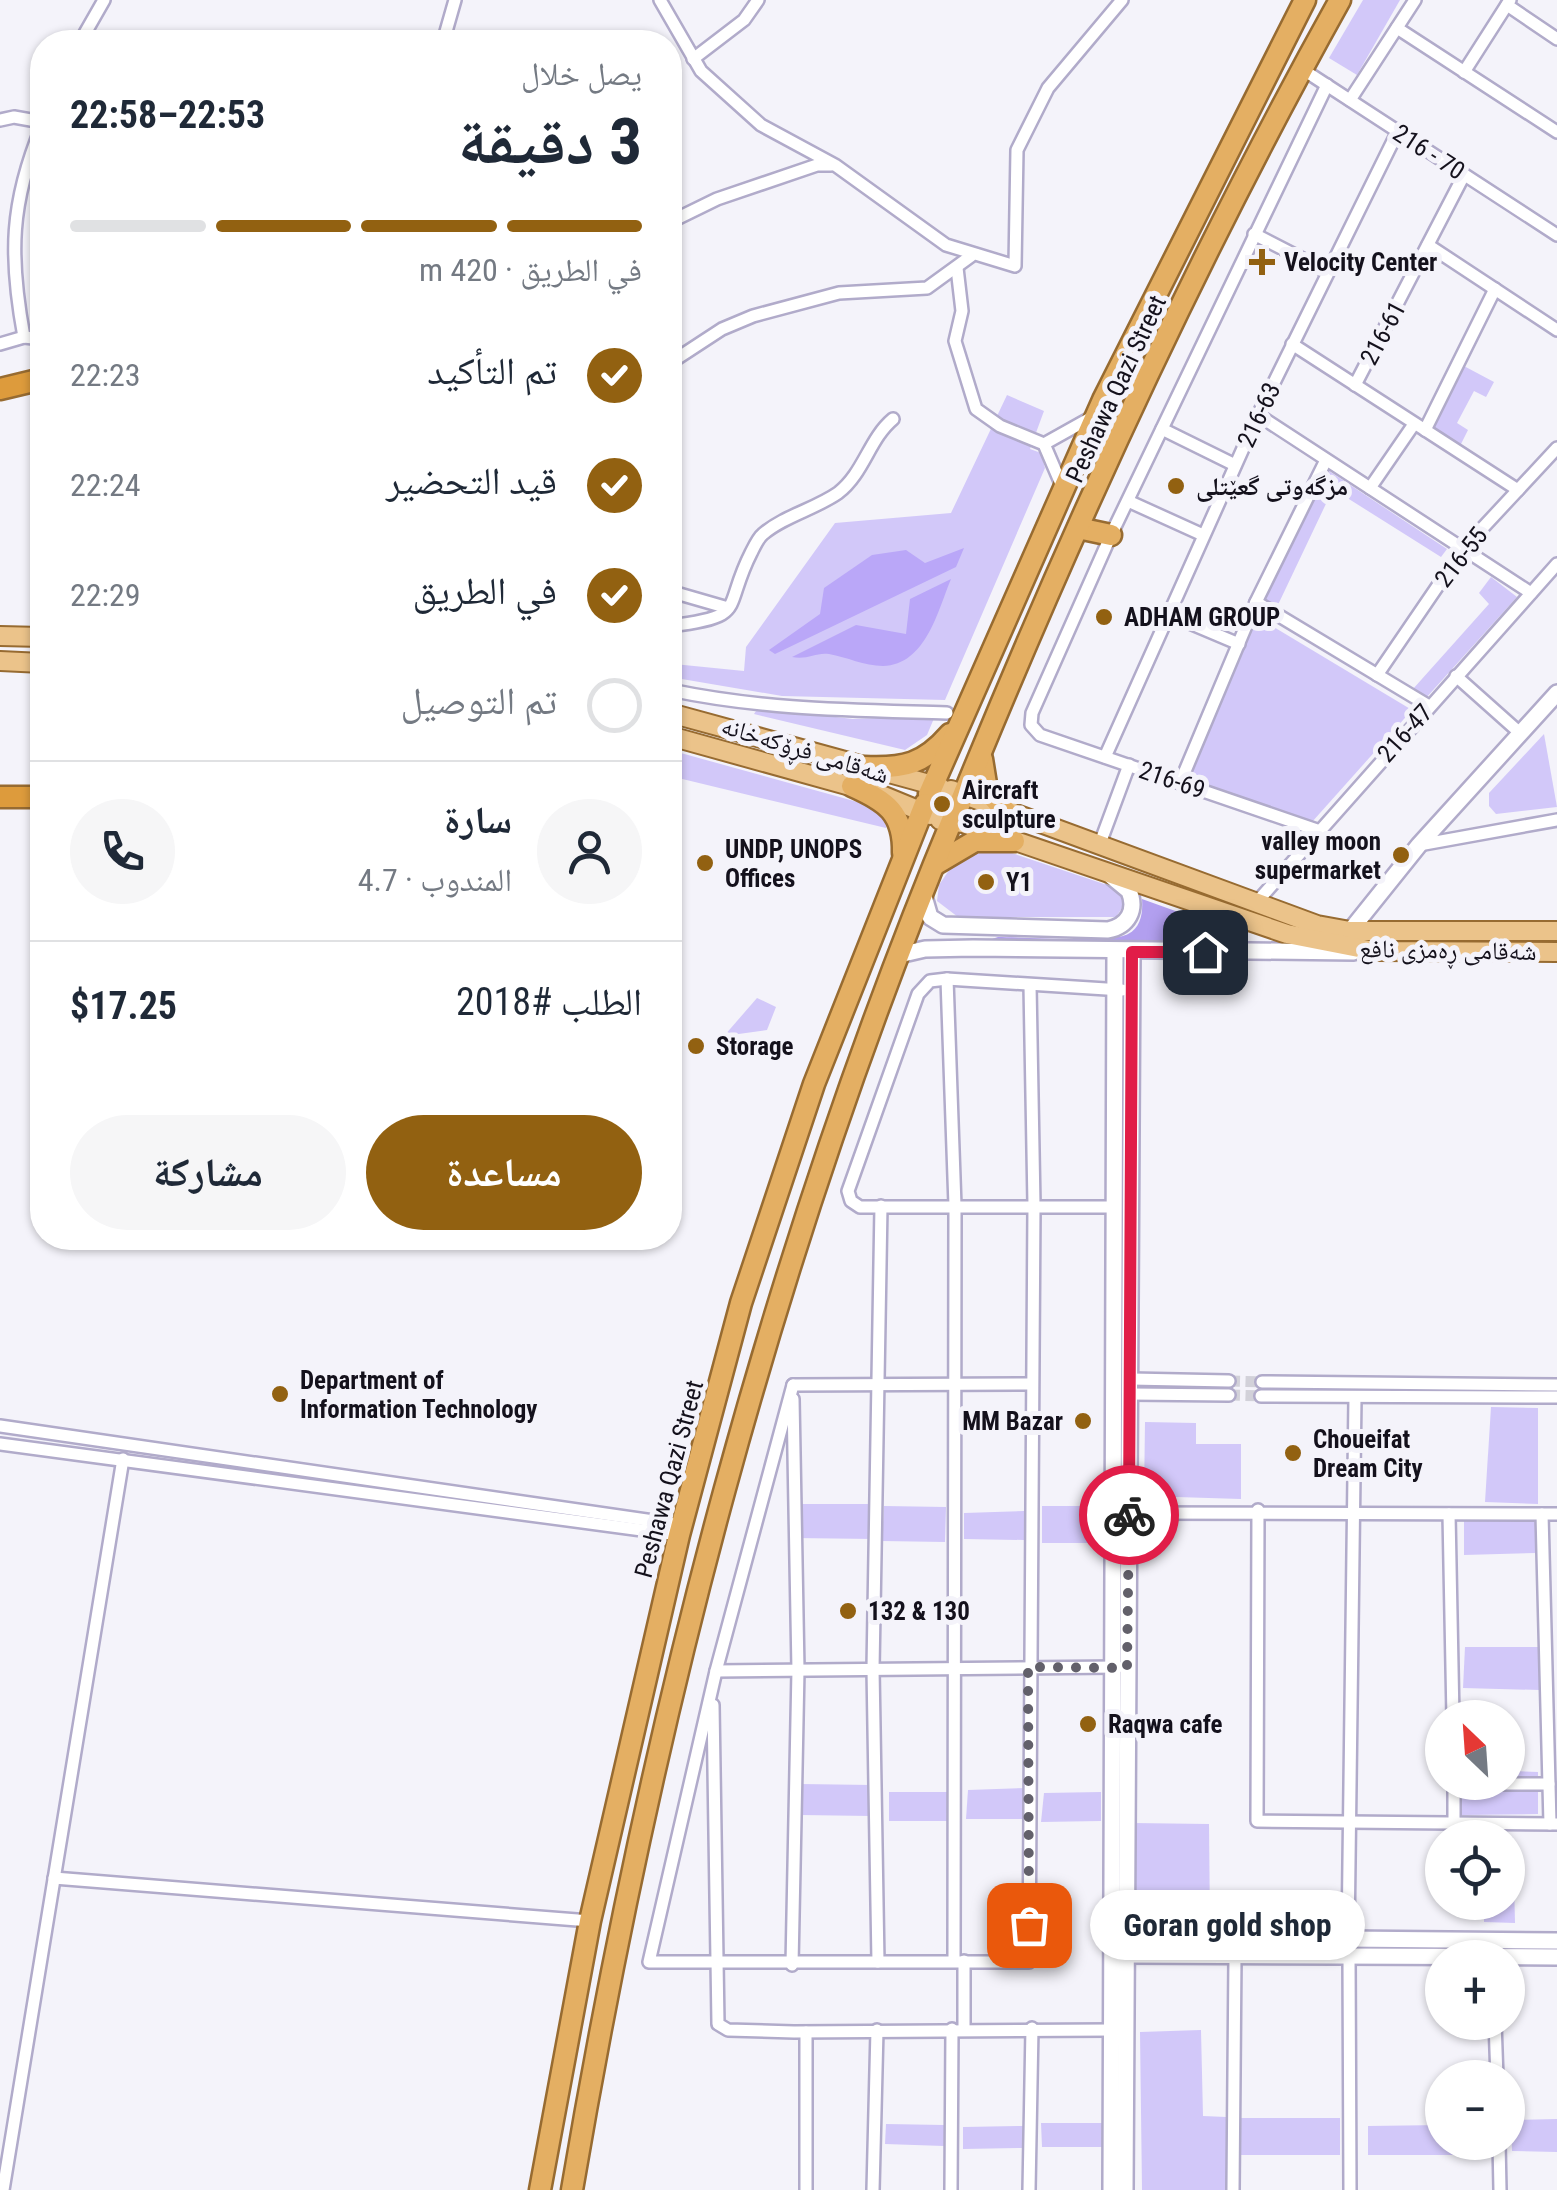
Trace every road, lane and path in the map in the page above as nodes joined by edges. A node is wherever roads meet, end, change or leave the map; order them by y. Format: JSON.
{"nodes":[{"id":1,"x":104,"y":0,"type":"edge"},
{"id":2,"x":455,"y":0,"type":"edge"},
{"id":3,"x":660,"y":0,"type":"edge"},
{"id":4,"x":758,"y":0,"type":"edge"},
{"id":5,"x":1122,"y":0,"type":"edge"},
{"id":6,"x":1306,"y":0,"type":"edge"},
{"id":7,"x":1340,"y":0,"type":"edge"},
{"id":8,"x":1415,"y":0,"type":"edge"},
{"id":9,"x":1509,"y":3,"type":"edge"},
{"id":10,"x":1397,"y":28,"type":"junction"},
{"id":11,"x":87,"y":30,"type":"edge"},
{"id":12,"x":446,"y":30,"type":"edge"},
{"id":13,"x":677,"y":30,"type":"edge"},
{"id":14,"x":682,"y":39,"type":"edge"},
{"id":15,"x":1557,"y":39,"type":"edge"},
{"id":16,"x":693,"y":59,"type":"junction"},
{"id":17,"x":1302,"y":69,"type":"junction"},
{"id":18,"x":1464,"y":72,"type":"junction"},
{"id":19,"x":1327,"y":85,"type":"junction"},
{"id":20,"x":1350,"y":100,"type":"junction"},
{"id":21,"x":0,"y":120,"type":"edge"},
{"id":22,"x":30,"y":121,"type":"edge"},
{"id":23,"x":1398,"y":131,"type":"junction"},
{"id":24,"x":1557,"y":132,"type":"edge"},
{"id":25,"x":30,"y":160,"type":"edge"},
{"id":26,"x":835,"y":165,"type":"junction"},
{"id":27,"x":1464,"y":174,"type":"junction"},
{"id":28,"x":682,"y":216,"type":"edge"},
{"id":29,"x":1555,"y":229,"type":"edge"},
{"id":30,"x":1254,"y":234,"type":"junction"},
{"id":31,"x":1428,"y":246,"type":"junction"},
{"id":32,"x":971,"y":256,"type":"junction"},
{"id":33,"x":957,"y":268,"type":"junction"},
{"id":34,"x":6,"y":272,"type":"edge"},
{"id":35,"x":1328,"y":272,"type":"junction"},
{"id":36,"x":1495,"y":289,"type":"junction"},
{"id":37,"x":1557,"y":330,"type":"edge"},
{"id":38,"x":24,"y":337,"type":"junction"},
{"id":39,"x":30,"y":338,"type":"edge"},
{"id":40,"x":0,"y":344,"type":"edge"},
{"id":41,"x":1292,"y":344,"type":"junction"},
{"id":42,"x":682,"y":355,"type":"edge"},
{"id":43,"x":30,"y":382,"type":"edge"},
{"id":44,"x":1356,"y":385,"type":"junction"},
{"id":45,"x":0,"y":390,"type":"edge"},
{"id":46,"x":1097,"y":414,"type":"junction"},
{"id":47,"x":1258,"y":415,"type":"junction"},
{"id":48,"x":893,"y":419,"type":"dead end"},
{"id":49,"x":1419,"y":427,"type":"junction"},
{"id":50,"x":1162,"y":429,"type":"junction"},
{"id":51,"x":1044,"y":444,"type":"junction"},
{"id":52,"x":1557,"y":448,"type":"edge"},
{"id":53,"x":1326,"y":460,"type":"junction"},
{"id":54,"x":1235,"y":465,"type":"junction"},
{"id":55,"x":1370,"y":488,"type":"junction"},
{"id":56,"x":1063,"y":490,"type":"junction"},
{"id":57,"x":1518,"y":490,"type":"junction"},
{"id":58,"x":1128,"y":501,"type":"junction"},
{"id":59,"x":1078,"y":528,"type":"junction"},
{"id":60,"x":1111,"y":535,"type":"junction"},
{"id":61,"x":1203,"y":535,"type":"junction"},
{"id":62,"x":1463,"y":549,"type":"junction"},
{"id":63,"x":1557,"y":564,"type":"edge"},
{"id":64,"x":1531,"y":593,"type":"junction"},
{"id":65,"x":682,"y":595,"type":"edge"},
{"id":66,"x":1256,"y":602,"type":"junction"},
{"id":67,"x":728,"y":608,"type":"junction"},
{"id":68,"x":1168,"y":614,"type":"junction"},
{"id":69,"x":682,"y":625,"type":"edge"},
{"id":70,"x":0,"y":636,"type":"edge"},
{"id":71,"x":30,"y":637,"type":"edge"},
{"id":72,"x":1239,"y":644,"type":"junction"},
{"id":73,"x":0,"y":661,"type":"edge"},
{"id":74,"x":30,"y":662,"type":"edge"},
{"id":75,"x":1377,"y":674,"type":"junction"},
{"id":76,"x":1456,"y":676,"type":"junction"},
{"id":77,"x":682,"y":693,"type":"edge"},
{"id":78,"x":1557,"y":693,"type":"edge"},
{"id":79,"x":1430,"y":706,"type":"junction"},
{"id":80,"x":956,"y":715,"type":"junction"},
{"id":81,"x":682,"y":716,"type":"edge"},
{"id":82,"x":1520,"y":733,"type":"junction"},
{"id":83,"x":682,"y":739,"type":"edge"},
{"id":84,"x":985,"y":742,"type":"junction"},
{"id":85,"x":1104,"y":757,"type":"junction"},
{"id":86,"x":1129,"y":766,"type":"junction"},
{"id":87,"x":864,"y":768,"type":"junction"},
{"id":88,"x":1180,"y":783,"type":"junction"},
{"id":89,"x":852,"y":786,"type":"junction"},
{"id":90,"x":0,"y":797,"type":"edge"},
{"id":91,"x":30,"y":797,"type":"edge"},
{"id":92,"x":941,"y":804,"type":"junction"},
{"id":93,"x":1001,"y":811,"type":"junction"},
{"id":94,"x":1557,"y":820,"type":"edge"},
{"id":95,"x":1317,"y":830,"type":"junction"},
{"id":96,"x":988,"y":832,"type":"junction"},
{"id":97,"x":1014,"y":841,"type":"junction"},
{"id":98,"x":1419,"y":845,"type":"junction"},
{"id":99,"x":1099,"y":846,"type":"junction"},
{"id":100,"x":902,"y":863,"type":"junction"},
{"id":101,"x":934,"y":865,"type":"junction"},
{"id":102,"x":1104,"y":872,"type":"junction"},
{"id":103,"x":923,"y":894,"type":"junction"},
{"id":104,"x":1256,"y":903,"type":"junction"},
{"id":105,"x":995,"y":928,"type":"junction"},
{"id":106,"x":1350,"y":931,"type":"junction"},
{"id":107,"x":1557,"y":931,"type":"edge"},
{"id":108,"x":974,"y":948,"type":"junction"},
{"id":109,"x":1374,"y":951,"type":"junction"},
{"id":110,"x":1115,"y":952,"type":"junction"},
{"id":111,"x":1132,"y":952,"type":"junction"},
{"id":112,"x":1557,"y":952,"type":"edge"},
{"id":113,"x":899,"y":956,"type":"junction"},
{"id":114,"x":947,"y":979,"type":"junction"},
{"id":115,"x":1030,"y":985,"type":"junction"},
{"id":116,"x":1123,"y":990,"type":"junction"},
{"id":117,"x":1034,"y":1205,"type":"junction"},
{"id":118,"x":882,"y":1206,"type":"junction"},
{"id":119,"x":956,"y":1206,"type":"junction"},
{"id":120,"x":1115,"y":1207,"type":"junction"},
{"id":121,"x":1123,"y":1351,"type":"junction"},
{"id":122,"x":1229,"y":1381,"type":"tunnel mouth"},
{"id":123,"x":1262,"y":1382,"type":"tunnel mouth"},
{"id":124,"x":1032,"y":1384,"type":"junction"},
{"id":125,"x":793,"y":1385,"type":"junction"},
{"id":126,"x":877,"y":1385,"type":"junction"},
{"id":127,"x":955,"y":1385,"type":"junction"},
{"id":128,"x":1557,"y":1385,"type":"edge"},
{"id":129,"x":1130,"y":1387,"type":"junction"},
{"id":130,"x":1487,"y":1391,"type":"junction"},
{"id":131,"x":1229,"y":1396,"type":"tunnel mouth"},
{"id":132,"x":1261,"y":1396,"type":"tunnel mouth"},
{"id":133,"x":1355,"y":1397,"type":"junction"},
{"id":134,"x":1557,"y":1397,"type":"edge"},
{"id":135,"x":0,"y":1426,"type":"edge"},
{"id":136,"x":1122,"y":1438,"type":"junction"},
{"id":137,"x":0,"y":1444,"type":"edge"},
{"id":138,"x":123,"y":1459,"type":"junction"},
{"id":139,"x":1258,"y":1510,"type":"junction"},
{"id":140,"x":1352,"y":1513,"type":"junction"},
{"id":141,"x":1129,"y":1514,"type":"junction"},
{"id":142,"x":1450,"y":1514,"type":"junction"},
{"id":143,"x":1542,"y":1514,"type":"junction"},
{"id":144,"x":1557,"y":1514,"type":"edge"},
{"id":145,"x":680,"y":1530,"type":"junction"},
{"id":146,"x":954,"y":1667,"type":"junction"},
{"id":147,"x":1028,"y":1667,"type":"junction"},
{"id":148,"x":1120,"y":1667,"type":"junction"},
{"id":149,"x":873,"y":1669,"type":"junction"},
{"id":150,"x":798,"y":1670,"type":"junction"},
{"id":151,"x":714,"y":1677,"type":"junction"},
{"id":152,"x":1452,"y":1700,"type":"edge"},
{"id":153,"x":1525,"y":1784,"type":"edge"},
{"id":154,"x":1549,"y":1784,"type":"junction"},
{"id":155,"x":1425,"y":1823,"type":"edge"},
{"id":156,"x":1351,"y":1824,"type":"junction"},
{"id":157,"x":1525,"y":1824,"type":"edge"},
{"id":158,"x":1553,"y":1824,"type":"edge"},
{"id":159,"x":54,"y":1878,"type":"junction"},
{"id":160,"x":1120,"y":1908,"type":"junction"},
{"id":161,"x":590,"y":1920,"type":"junction"},
{"id":162,"x":1126,"y":1937,"type":"junction"},
{"id":163,"x":1316,"y":1939,"type":"junction"},
{"id":164,"x":1348,"y":1939,"type":"junction"},
{"id":165,"x":1379,"y":1939,"type":"junction"},
{"id":166,"x":1557,"y":1940,"type":"edge"},
{"id":167,"x":1126,"y":1955,"type":"junction"},
{"id":168,"x":1235,"y":1956,"type":"junction"},
{"id":169,"x":1378,"y":1956,"type":"junction"},
{"id":170,"x":1425,"y":1956,"type":"edge"},
{"id":171,"x":1315,"y":1957,"type":"junction"},
{"id":172,"x":1349,"y":1957,"type":"junction"},
{"id":173,"x":1525,"y":1957,"type":"edge"},
{"id":174,"x":1557,"y":1957,"type":"edge"},
{"id":175,"x":959,"y":1961,"type":"junction"},
{"id":176,"x":878,"y":1962,"type":"junction"},
{"id":177,"x":715,"y":1964,"type":"junction"},
{"id":178,"x":792,"y":1965,"type":"junction"},
{"id":179,"x":1119,"y":1995,"type":"junction"},
{"id":180,"x":1032,"y":2028,"type":"junction"},
{"id":181,"x":958,"y":2029,"type":"junction"},
{"id":182,"x":876,"y":2030,"type":"junction"},
{"id":183,"x":1112,"y":2030,"type":"junction"},
{"id":184,"x":806,"y":2032,"type":"junction"},
{"id":185,"x":1499,"y":2160,"type":"edge"},
{"id":186,"x":2,"y":2190,"type":"edge"},
{"id":187,"x":540,"y":2190,"type":"edge"},
{"id":188,"x":572,"y":2190,"type":"edge"},
{"id":189,"x":806,"y":2190,"type":"edge"},
{"id":190,"x":873,"y":2190,"type":"edge"},
{"id":191,"x":950,"y":2190,"type":"edge"},
{"id":192,"x":1029,"y":2190,"type":"edge"},
{"id":193,"x":1111,"y":2190,"type":"edge"},
{"id":194,"x":1125,"y":2190,"type":"edge"},
{"id":195,"x":1233,"y":2190,"type":"edge"},
{"id":196,"x":1350,"y":2190,"type":"edge"},
{"id":197,"x":1500,"y":2190,"type":"edge"}],
"edges":[{"from":1,"to":11,"type":"street"},
{"from":2,"to":12,"type":"street"},
{"from":3,"to":13,"type":"street"},
{"from":4,"to":16,"type":"street"},
{"from":5,"to":32,"type":"street"},
{"from":6,"to":46,"type":"highway","name":"Peshawa Qazi Street"},
{"from":7,"to":17,"type":"highway","name":"Peshawa Qazi Street"},
{"from":8,"to":10,"type":"street"},
{"from":9,"to":15,"type":"street"},
{"from":9,"to":18,"type":"street"},
{"from":10,"to":18,"type":"street"},
{"from":10,"to":20,"type":"street"},
{"from":14,"to":16,"type":"street"},
{"from":16,"to":26,"type":"street"},
{"from":17,"to":19,"type":"street","name":"216 - 70"},
{"from":17,"to":59,"type":"highway","name":"Peshawa Qazi Street"},
{"from":18,"to":24,"type":"street"},
{"from":19,"to":20,"type":"street","name":"216 - 70"},
{"from":19,"to":30,"type":"street"},
{"from":20,"to":23,"type":"street","name":"216 - 70"},
{"from":21,"to":22,"type":"street"},
{"from":23,"to":27,"type":"street","name":"216 - 70"},
{"from":23,"to":35,"type":"street","name":"216-63"},
{"from":25,"to":34,"type":"street"},
{"from":26,"to":28,"type":"street"},
{"from":26,"to":32,"type":"street"},
{"from":27,"to":29,"type":"street","name":"216 - 70"},
{"from":27,"to":31,"type":"street","name":"216-61"},
{"from":30,"to":35,"type":"street"},
{"from":30,"to":50,"type":"street"},
{"from":31,"to":36,"type":"street"},
{"from":31,"to":44,"type":"street","name":"216-61"},
{"from":32,"to":33,"type":"street"},
{"from":33,"to":42,"type":"street"},
{"from":33,"to":51,"type":"street"},
{"from":34,"to":38,"type":"street"},
{"from":35,"to":41,"type":"street","name":"216-63"},
{"from":36,"to":37,"type":"street"},
{"from":36,"to":49,"type":"street"},
{"from":38,"to":39,"type":"street"},
{"from":38,"to":40,"type":"street"},
{"from":41,"to":44,"type":"street"},
{"from":41,"to":47,"type":"street","name":"216-63"},
{"from":43,"to":45,"type":"highway"},
{"from":44,"to":49,"type":"street"},
{"from":46,"to":51,"type":"street"},
{"from":46,"to":56,"type":"highway","name":"Peshawa Qazi Street"},
{"from":47,"to":53,"type":"street"},
{"from":47,"to":54,"type":"street","name":"216-63"},
{"from":48,"to":67,"type":"street"},
{"from":49,"to":55,"type":"street"},
{"from":49,"to":57,"type":"street"},
{"from":50,"to":54,"type":"street"},
{"from":50,"to":58,"type":"street"},
{"from":51,"to":56,"type":"street"},
{"from":52,"to":57,"type":"street","name":"216-55"},
{"from":53,"to":55,"type":"street"},
{"from":53,"to":66,"type":"street"},
{"from":54,"to":61,"type":"street","name":"216-63"},
{"from":55,"to":62,"type":"street"},
{"from":56,"to":80,"type":"highway","name":"Peshawa Qazi Street"},
{"from":57,"to":62,"type":"street","name":"216-55"},
{"from":58,"to":60,"type":"street"},
{"from":58,"to":61,"type":"street"},
{"from":59,"to":60,"type":"highway"},
{"from":59,"to":84,"type":"highway","name":"Peshawa Qazi Street"},
{"from":60,"to":85,"type":"street","name":"216-69"},
{"from":61,"to":68,"type":"street","name":"216-63"},
{"from":62,"to":64,"type":"street"},
{"from":62,"to":75,"type":"street","name":"216-55"},
{"from":63,"to":64,"type":"street","name":"216-47"},
{"from":64,"to":76,"type":"street","name":"216-47"},
{"from":65,"to":67,"type":"street"},
{"from":66,"to":72,"type":"street"},
{"from":66,"to":75,"type":"street"},
{"from":67,"to":69,"type":"street"},
{"from":68,"to":72,"type":"street"},
{"from":68,"to":85,"type":"street","name":"216-63"},
{"from":70,"to":71,"type":"main road"},
{"from":72,"to":88,"type":"street"},
{"from":73,"to":74,"type":"main road"},
{"from":75,"to":79,"type":"street"},
{"from":76,"to":79,"type":"street","name":"216-47"},
{"from":76,"to":82,"type":"street"},
{"from":77,"to":80,"type":"street"},
{"from":78,"to":82,"type":"street"},
{"from":79,"to":95,"type":"street","name":"216-47"},
{"from":80,"to":87,"type":"highway"},
{"from":80,"to":92,"type":"highway","name":"Peshawa Qazi Street"},
{"from":81,"to":87,"type":"main road","name":"شەقامی فڕۆکەخانە"},
{"from":82,"to":98,"type":"street"},
{"from":83,"to":89,"type":"main road","name":"شەقامی فڕۆکەخانە"},
{"from":84,"to":92,"type":"highway","name":"Peshawa Qazi Street"},
{"from":84,"to":93,"type":"highway"},
{"from":85,"to":86,"type":"street","name":"216-69"},
{"from":86,"to":88,"type":"street","name":"216-69"},
{"from":86,"to":99,"type":"street"},
{"from":87,"to":92,"type":"main road","name":"شەقامی فڕۆکەخانە"},
{"from":88,"to":95,"type":"street","name":"216-69"},
{"from":89,"to":92,"type":"main road","name":"شەقامی فڕۆکەخانە"},
{"from":89,"to":100,"type":"highway"},
{"from":90,"to":91,"type":"highway"},
{"from":92,"to":93,"type":"main road","name":"شەقامی ڕەمزی نافع"},
{"from":92,"to":96,"type":"main road","name":"شەقامی ڕەمزی نافع"},
{"from":92,"to":100,"type":"highway","name":"Peshawa Qazi Street"},
{"from":92,"to":101,"type":"highway","name":"Peshawa Qazi Street"},
{"from":93,"to":96,"type":"main road"},
{"from":93,"to":99,"type":"main road","name":"شەقامی ڕەمزی نافع"},
{"from":94,"to":98,"type":"street"},
{"from":95,"to":104,"type":"street","name":"216-47"},
{"from":96,"to":97,"type":"main road","name":"شەقامی ڕەمزی نافع"},
{"from":97,"to":101,"type":"highway"},
{"from":97,"to":102,"type":"main road","name":"شەقامی ڕەمزی نافع"},
{"from":98,"to":106,"type":"street"},
{"from":99,"to":104,"type":"main road","name":"شەقامی ڕەمزی نافع"},
{"from":100,"to":145,"type":"highway","name":"Peshawa Qazi Street"},
{"from":101,"to":103,"type":"highway","name":"Peshawa Qazi Street"},
{"from":102,"to":105,"type":"street"},
{"from":102,"to":109,"type":"main road","name":"شەقامی ڕەمزی نافع"},
{"from":103,"to":105,"type":"street"},
{"from":103,"to":113,"type":"highway","name":"Peshawa Qazi Street"},
{"from":104,"to":106,"type":"main road","name":"شەقامی ڕەمزی نافع"},
{"from":105,"to":108,"type":"street"},
{"from":106,"to":107,"type":"main road","name":"شەقامی ڕەمزی نافع"},
{"from":108,"to":110,"type":"street"},
{"from":108,"to":113,"type":"street"},
{"from":109,"to":111,"type":"street"},
{"from":109,"to":112,"type":"main road","name":"شەقامی ڕەمزی نافع"},
{"from":110,"to":111,"type":"street"},
{"from":110,"to":116,"type":"street"},
{"from":111,"to":116,"type":"street"},
{"from":113,"to":188,"type":"highway","name":"Peshawa Qazi Street"},
{"from":114,"to":115,"type":"street"},
{"from":114,"to":118,"type":"street"},
{"from":114,"to":119,"type":"street"},
{"from":115,"to":116,"type":"street"},
{"from":115,"to":117,"type":"street"},
{"from":116,"to":120,"type":"street"},
{"from":116,"to":121,"type":"street"},
{"from":117,"to":119,"type":"street"},
{"from":117,"to":120,"type":"street"},
{"from":117,"to":124,"type":"street"},
{"from":118,"to":119,"type":"street"},
{"from":118,"to":126,"type":"street"},
{"from":119,"to":127,"type":"street"},
{"from":120,"to":121,"type":"street"},
{"from":121,"to":129,"type":"street"},
{"from":121,"to":136,"type":"street"},
{"from":122,"to":129,"type":"street"},
{"from":123,"to":130,"type":"street"},
{"from":124,"to":127,"type":"street"},
{"from":124,"to":147,"type":"street"},
{"from":125,"to":126,"type":"street"},
{"from":125,"to":150,"type":"street"},
{"from":125,"to":151,"type":"street"},
{"from":126,"to":127,"type":"street"},
{"from":126,"to":149,"type":"street"},
{"from":127,"to":146,"type":"street"},
{"from":128,"to":130,"type":"street"},
{"from":129,"to":131,"type":"street"},
{"from":129,"to":136,"type":"street"},
{"from":130,"to":133,"type":"street"},
{"from":130,"to":134,"type":"street"},
{"from":132,"to":133,"type":"street"},
{"from":133,"to":140,"type":"street"},
{"from":135,"to":145,"type":"street"},
{"from":136,"to":141,"type":"street"},
{"from":136,"to":148,"type":"street"},
{"from":137,"to":138,"type":"street"},
{"from":138,"to":145,"type":"street"},
{"from":138,"to":159,"type":"street"},
{"from":139,"to":140,"type":"street"},
{"from":139,"to":141,"type":"street"},
{"from":139,"to":156,"type":"street"},
{"from":140,"to":142,"type":"street"},
{"from":140,"to":156,"type":"street"},
{"from":141,"to":148,"type":"street"},
{"from":142,"to":143,"type":"street"},
{"from":142,"to":152,"type":"street"},
{"from":143,"to":144,"type":"street"},
{"from":143,"to":154,"type":"street"},
{"from":145,"to":161,"type":"highway","name":"Peshawa Qazi Street"},
{"from":146,"to":147,"type":"street"},
{"from":146,"to":149,"type":"street"},
{"from":146,"to":175,"type":"street"},
{"from":147,"to":148,"type":"street"},
{"from":147,"to":175,"type":"street"},
{"from":148,"to":160,"type":"street"},
{"from":149,"to":150,"type":"street"},
{"from":149,"to":176,"type":"street"},
{"from":150,"to":151,"type":"street"},
{"from":150,"to":178,"type":"street"},
{"from":151,"to":177,"type":"street"},
{"from":151,"to":177,"type":"street"},
{"from":153,"to":154,"type":"street"},
{"from":154,"to":158,"type":"street"},
{"from":155,"to":156,"type":"street"},
{"from":156,"to":164,"type":"street"},
{"from":157,"to":158,"type":"street"},
{"from":159,"to":161,"type":"street"},
{"from":159,"to":186,"type":"street"},
{"from":160,"to":162,"type":"street"},
{"from":160,"to":179,"type":"street"},
{"from":161,"to":187,"type":"highway","name":"Peshawa Qazi Street"},
{"from":162,"to":163,"type":"street"},
{"from":162,"to":167,"type":"street"},
{"from":163,"to":164,"type":"street"},
{"from":163,"to":171,"type":"street"},
{"from":164,"to":165,"type":"street"},
{"from":165,"to":166,"type":"street"},
{"from":165,"to":169,"type":"street"},
{"from":167,"to":168,"type":"street"},
{"from":167,"to":179,"type":"street"},
{"from":168,"to":171,"type":"street"},
{"from":168,"to":195,"type":"street"},
{"from":169,"to":170,"type":"street"},
{"from":169,"to":172,"type":"street"},
{"from":171,"to":172,"type":"street"},
{"from":172,"to":196,"type":"street"},
{"from":173,"to":174,"type":"street"},
{"from":175,"to":176,"type":"street"},
{"from":175,"to":181,"type":"street"},
{"from":176,"to":178,"type":"street"},
{"from":177,"to":178,"type":"street"},
{"from":177,"to":184,"type":"street"},
{"from":179,"to":183,"type":"street"},
{"from":179,"to":194,"type":"street"},
{"from":180,"to":181,"type":"street"},
{"from":180,"to":183,"type":"street"},
{"from":180,"to":192,"type":"street"},
{"from":181,"to":182,"type":"street"},
{"from":181,"to":191,"type":"street"},
{"from":182,"to":184,"type":"street"},
{"from":182,"to":190,"type":"street"},
{"from":183,"to":193,"type":"street"},
{"from":184,"to":189,"type":"street"},
{"from":185,"to":197,"type":"street"}]}
